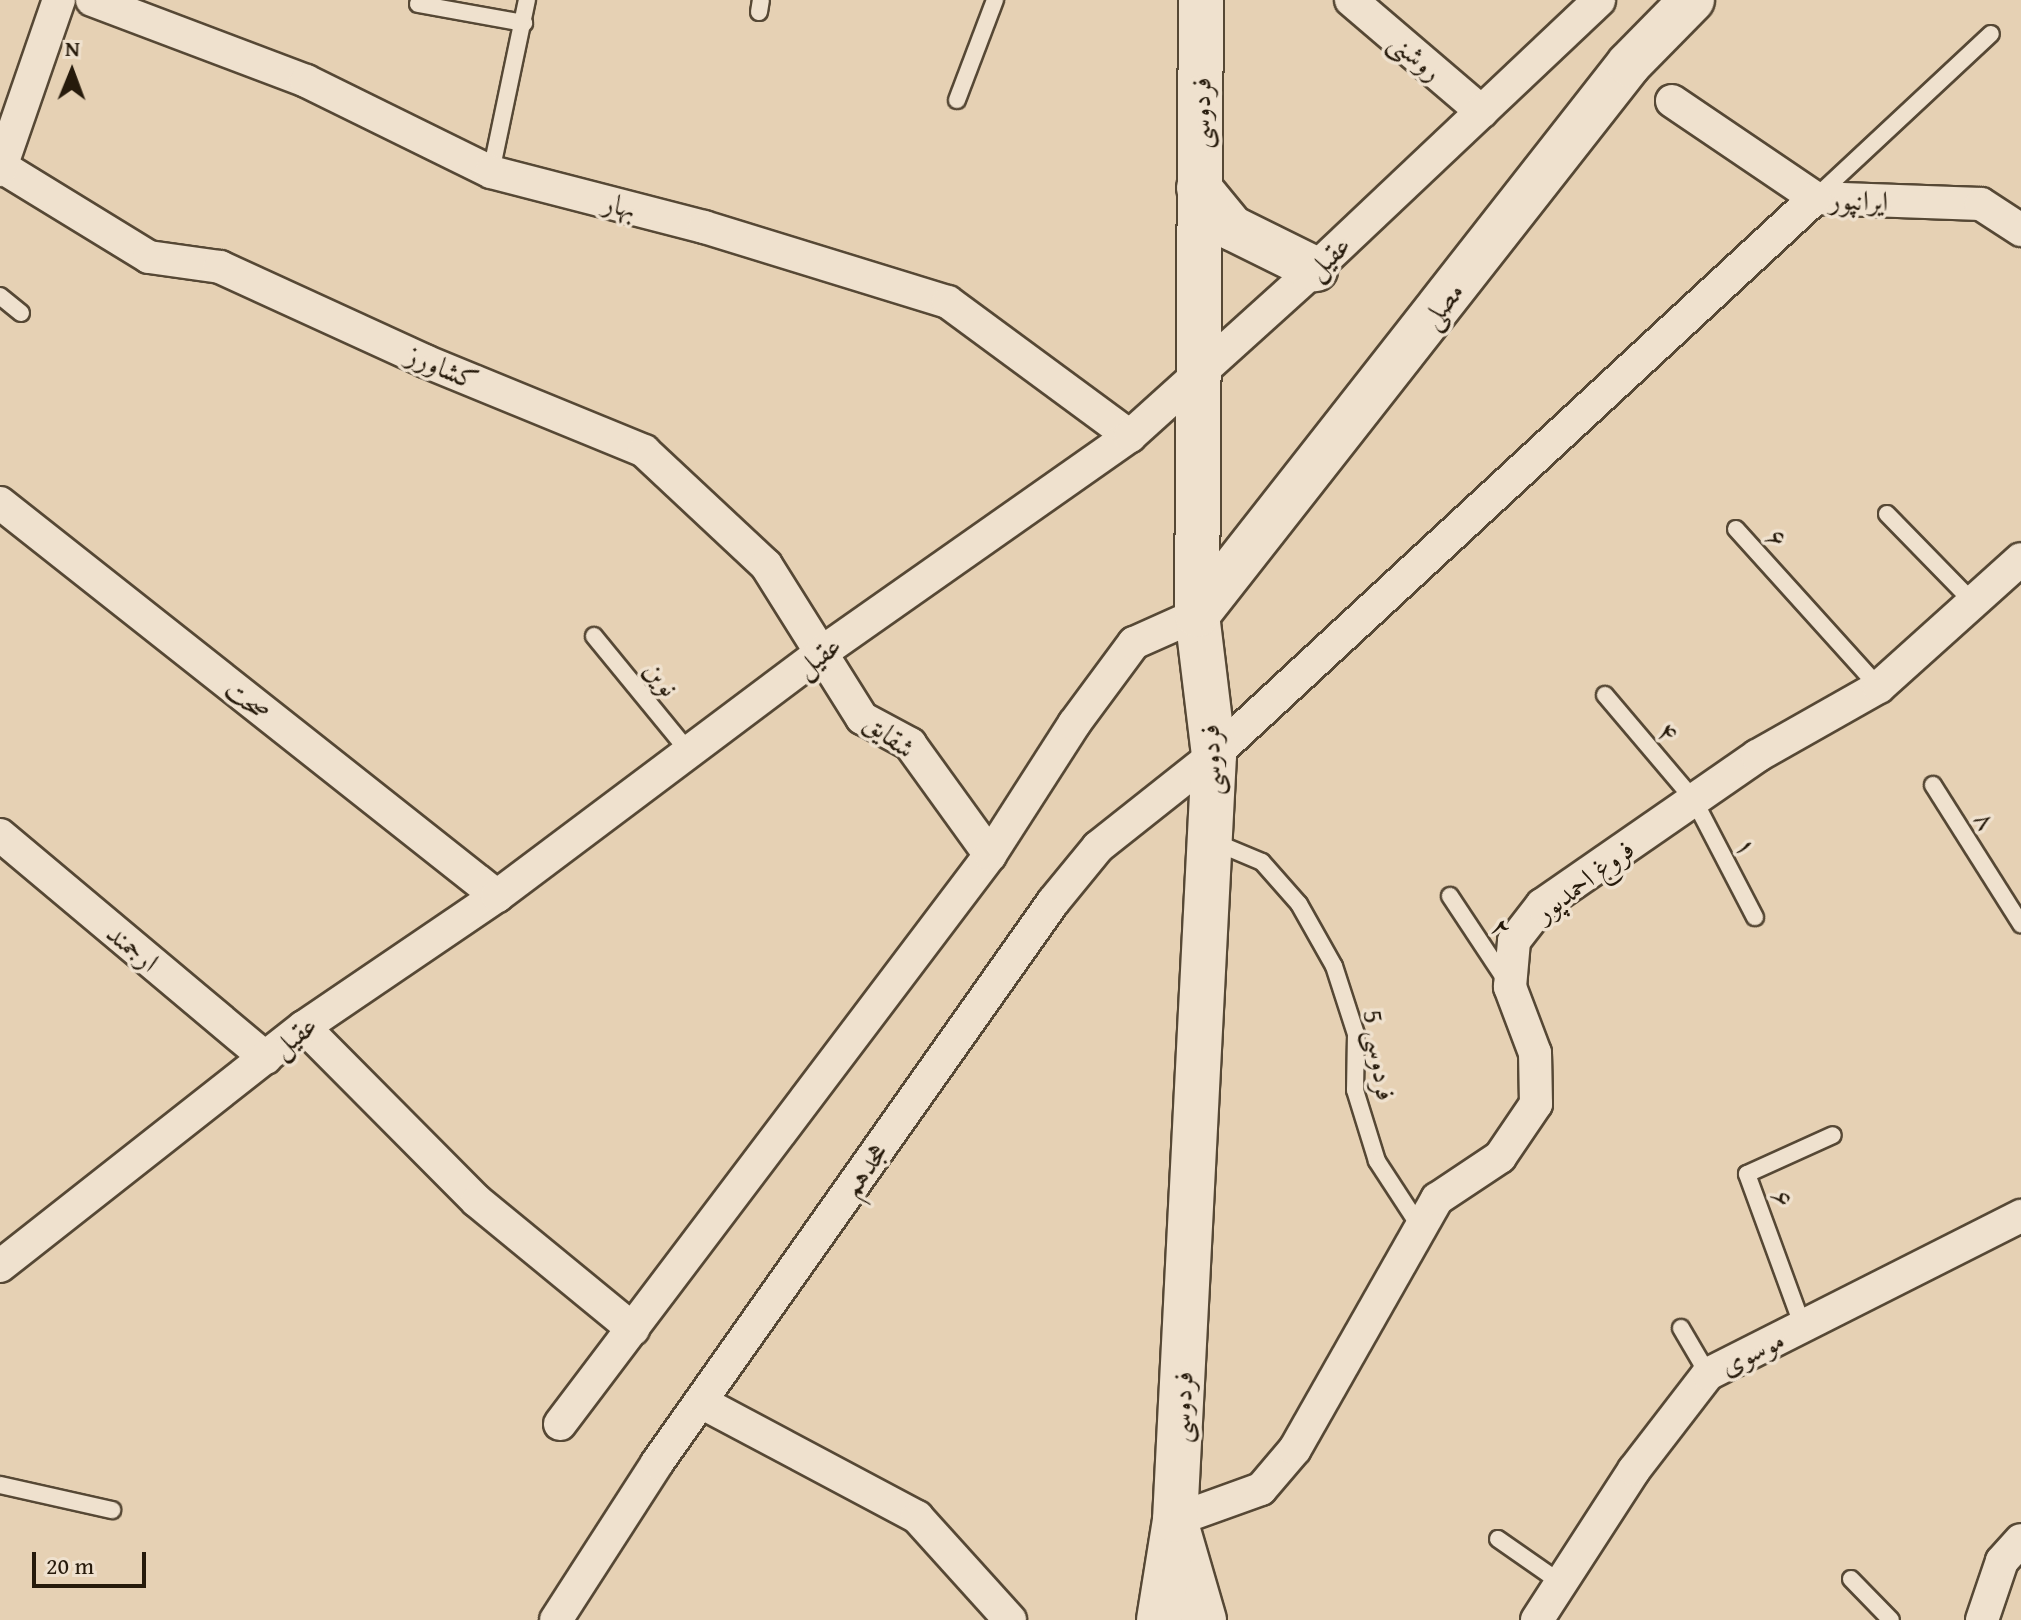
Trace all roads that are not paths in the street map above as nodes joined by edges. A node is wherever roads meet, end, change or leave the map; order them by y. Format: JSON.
{"nodes":[{"id":1,"x":59,"y":0,"type":"edge"},
{"id":2,"x":92,"y":0,"type":"edge"},
{"id":3,"x":527,"y":0,"type":"edge"},
{"id":4,"x":995,"y":0,"type":"edge"},
{"id":5,"x":1201,"y":0,"type":"edge"},
{"id":6,"x":1351,"y":0,"type":"edge"},
{"id":7,"x":1599,"y":0,"type":"edge"},
{"id":8,"x":1692,"y":0,"type":"edge"},
{"id":9,"x":418,"y":4,"type":"dead end"},
{"id":10,"x":524,"y":23,"type":"junction"},
{"id":11,"x":1991,"y":34,"type":"dead end"},
{"id":12,"x":957,"y":100,"type":"dead end"},
{"id":13,"x":1672,"y":101,"type":"dead end"},
{"id":14,"x":1482,"y":112,"type":"junction"},
{"id":15,"x":1,"y":169,"type":"edge"},
{"id":16,"x":491,"y":172,"type":"junction"},
{"id":17,"x":1199,"y":188,"type":"junction"},
{"id":18,"x":1815,"y":198,"type":"junction"},
{"id":19,"x":2021,"y":230,"type":"edge"},
{"id":20,"x":1315,"y":269,"type":"junction"},
{"id":21,"x":0,"y":296,"type":"edge"},
{"id":22,"x":21,"y":313,"type":"dead end"},
{"id":23,"x":1195,"y":372,"type":"junction"},
{"id":24,"x":1130,"y":436,"type":"junction"},
{"id":25,"x":0,"y":503,"type":"edge"},
{"id":26,"x":1887,"y":514,"type":"dead end"},
{"id":27,"x":1736,"y":529,"type":"dead end"},
{"id":28,"x":2021,"y":559,"type":"edge"},
{"id":29,"x":1974,"y":603,"type":"junction"},
{"id":30,"x":1197,"y":615,"type":"junction"},
{"id":31,"x":594,"y":636,"type":"dead end"},
{"id":32,"x":821,"y":653,"type":"junction"},
{"id":33,"x":1879,"y":687,"type":"junction"},
{"id":34,"x":1605,"y":695,"type":"dead end"},
{"id":35,"x":689,"y":752,"type":"junction"},
{"id":36,"x":1214,"y":755,"type":"junction"},
{"id":37,"x":1933,"y":785,"type":"dead end"},
{"id":38,"x":1694,"y":800,"type":"junction"},
{"id":39,"x":0,"y":835,"type":"edge"},
{"id":40,"x":1210,"y":840,"type":"junction"},
{"id":41,"x":990,"y":855,"type":"junction"},
{"id":42,"x":497,"y":896,"type":"junction"},
{"id":43,"x":1450,"y":896,"type":"dead end"},
{"id":44,"x":1755,"y":917,"type":"dead end"},
{"id":45,"x":2021,"y":924,"type":"edge"},
{"id":46,"x":1510,"y":987,"type":"junction"},
{"id":47,"x":304,"y":1027,"type":"junction"},
{"id":48,"x":266,"y":1058,"type":"junction"},
{"id":49,"x":1833,"y":1135,"type":"dead end"},
{"id":50,"x":2021,"y":1216,"type":"edge"},
{"id":51,"x":1420,"y":1227,"type":"junction"},
{"id":52,"x":0,"y":1266,"type":"edge"},
{"id":53,"x":1803,"y":1327,"type":"junction"},
{"id":54,"x":1681,"y":1328,"type":"dead end"},
{"id":55,"x":633,"y":1329,"type":"junction"},
{"id":56,"x":1708,"y":1374,"type":"junction"},
{"id":57,"x":701,"y":1402,"type":"junction"},
{"id":58,"x":560,"y":1424,"type":"dead end"},
{"id":59,"x":0,"y":1485,"type":"edge"},
{"id":60,"x":112,"y":1510,"type":"dead end"},
{"id":61,"x":1175,"y":1520,"type":"junction"},
{"id":62,"x":1498,"y":1539,"type":"dead end"},
{"id":63,"x":2021,"y":1540,"type":"edge"},
{"id":64,"x":1851,"y":1579,"type":"dead end"},
{"id":65,"x":1561,"y":1583,"type":"junction"},
{"id":66,"x":556,"y":1620,"type":"edge"},
{"id":67,"x":1010,"y":1620,"type":"edge"},
{"id":68,"x":1159,"y":1620,"type":"edge"},
{"id":69,"x":1204,"y":1620,"type":"edge"},
{"id":70,"x":1537,"y":1620,"type":"edge"},
{"id":71,"x":1891,"y":1620,"type":"edge"},
{"id":72,"x":1982,"y":1620,"type":"edge"}],
"edges":[{"from":1,"to":15,"type":"street"},
{"from":2,"to":16,"type":"street","name":"بهار"},
{"from":3,"to":10,"type":"lane"},
{"from":4,"to":12,"type":"lane"},
{"from":5,"to":17,"type":"street","name":"فردوسی"},
{"from":6,"to":14,"type":"street","name":"روشنی"},
{"from":7,"to":14,"type":"street","name":"عقیل"},
{"from":8,"to":30,"type":"street","name":"مصلی"},
{"from":9,"to":10,"type":"lane"},
{"from":10,"to":16,"type":"lane"},
{"from":11,"to":18,"type":"lane"},
{"from":13,"to":18,"type":"street","name":"ایرانپور"},
{"from":14,"to":20,"type":"street","name":"عقیل"},
{"from":15,"to":32,"type":"street","name":"کشاورز"},
{"from":16,"to":24,"type":"street","name":"بهار"},
{"from":17,"to":20,"type":"street"},
{"from":17,"to":23,"type":"street","name":"فردوسی"},
{"from":18,"to":19,"type":"street","name":"ایرانپور"},
{"from":18,"to":36,"type":"street","name":"هجدهم"},
{"from":20,"to":23,"type":"street","name":"عقیل"},
{"from":21,"to":22,"type":"lane"},
{"from":23,"to":24,"type":"street","name":"عقیل"},
{"from":23,"to":30,"type":"street","name":"فردوسی"},
{"from":24,"to":32,"type":"street","name":"عقیل"},
{"from":25,"to":42,"type":"street","name":"صحت"},
{"from":26,"to":29,"type":"lane"},
{"from":27,"to":33,"type":"lane","name":"۶"},
{"from":28,"to":29,"type":"street","name":"فروغ احمدپور"},
{"from":29,"to":33,"type":"street","name":"فروغ احمدپور"},
{"from":30,"to":36,"type":"street","name":"فردوسی"},
{"from":30,"to":41,"type":"street"},
{"from":31,"to":35,"type":"lane","name":"نوین"},
{"from":32,"to":35,"type":"street","name":"عقیل"},
{"from":32,"to":41,"type":"street","name":"شقایق"},
{"from":33,"to":38,"type":"street","name":"فروغ احمدپور"},
{"from":34,"to":38,"type":"lane","name":"۴"},
{"from":35,"to":42,"type":"street","name":"عقیل"},
{"from":36,"to":40,"type":"street","name":"فردوسی"},
{"from":36,"to":57,"type":"street","name":"هجدهم"},
{"from":37,"to":45,"type":"lane","name":"۸"},
{"from":38,"to":44,"type":"lane","name":"۱"},
{"from":38,"to":46,"type":"street","name":"فروغ احمدپور"},
{"from":39,"to":48,"type":"street","name":"ارجمند"},
{"from":40,"to":51,"type":"lane","name":"5 فردوسی"},
{"from":40,"to":61,"type":"street","name":"فردوسی"},
{"from":41,"to":55,"type":"street"},
{"from":42,"to":47,"type":"street","name":"عقیل"},
{"from":43,"to":46,"type":"lane","name":"۲"},
{"from":46,"to":51,"type":"street","name":"فروغ احمدپور"},
{"from":47,"to":48,"type":"street","name":"عقیل"},
{"from":47,"to":55,"type":"street"},
{"from":48,"to":52,"type":"street","name":"عقیل"},
{"from":49,"to":53,"type":"lane","name":"۶"},
{"from":50,"to":53,"type":"street","name":"موسوی"},
{"from":51,"to":61,"type":"street","name":"فروغ احمدپور"},
{"from":53,"to":56,"type":"street","name":"موسوی"},
{"from":54,"to":56,"type":"lane"},
{"from":55,"to":58,"type":"street"},
{"from":56,"to":65,"type":"street","name":"موسوی"},
{"from":57,"to":66,"type":"street","name":"هجدهم"},
{"from":57,"to":67,"type":"street"},
{"from":59,"to":60,"type":"lane"},
{"from":61,"to":68,"type":"street"},
{"from":61,"to":69,"type":"street"},
{"from":62,"to":65,"type":"lane"},
{"from":63,"to":72,"type":"street"},
{"from":64,"to":71,"type":"lane"},
{"from":65,"to":70,"type":"street","name":"موسوی"}]}
